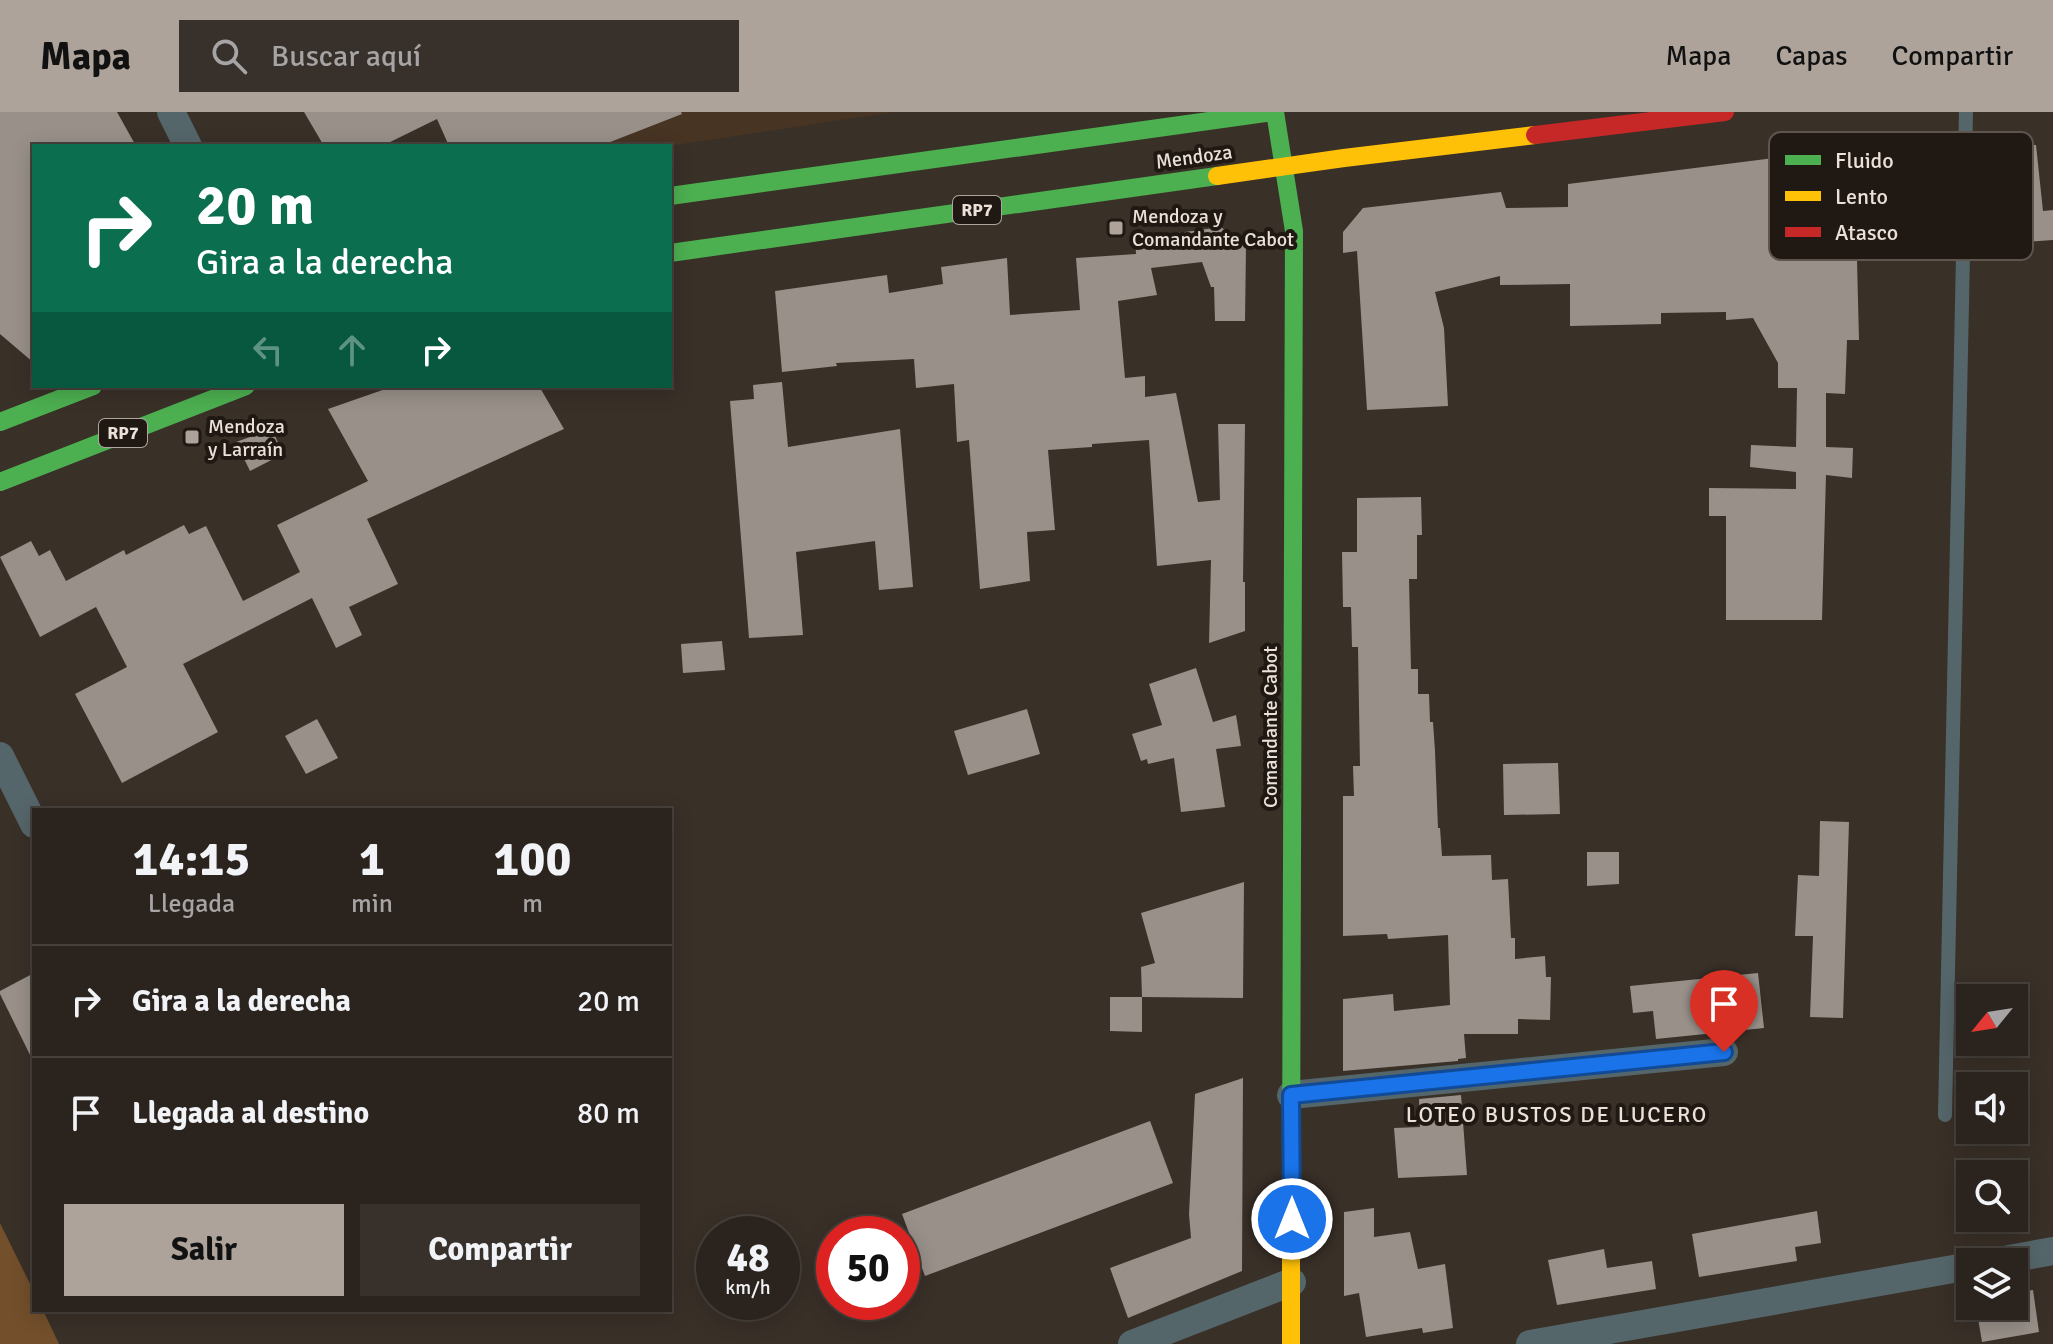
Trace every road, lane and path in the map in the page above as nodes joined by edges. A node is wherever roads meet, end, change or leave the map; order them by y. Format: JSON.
{"nodes":[{"id":1,"x":171,"y":112,"type":"edge"},
{"id":2,"x":1274,"y":112,"type":"edge"},
{"id":3,"x":1725,"y":112,"type":"edge"},
{"id":4,"x":1966,"y":112,"type":"edge"},
{"id":5,"x":1966,"y":132,"type":"edge"},
{"id":6,"x":187,"y":144,"type":"edge"},
{"id":7,"x":1284,"y":167,"type":"junction"},
{"id":8,"x":672,"y":196,"type":"edge"},
{"id":9,"x":672,"y":253,"type":"edge"},
{"id":10,"x":1963,"y":260,"type":"edge"},
{"id":11,"x":88,"y":388,"type":"edge"},
{"id":12,"x":241,"y":388,"type":"edge"},
{"id":13,"x":0,"y":422,"type":"edge"},
{"id":14,"x":0,"y":482,"type":"edge"},
{"id":15,"x":0,"y":756,"type":"edge"},
{"id":16,"x":32,"y":820,"type":"edge"},
{"id":17,"x":1724,"y":1052,"type":"dead end"},
{"id":18,"x":1291,"y":1095,"type":"junction"},
{"id":19,"x":1945,"y":1115,"type":"dead end"},
{"id":20,"x":2053,"y":1251,"type":"edge"},
{"id":21,"x":2028,"y":1256,"type":"edge"},
{"id":22,"x":1956,"y":1268,"type":"edge"},
{"id":23,"x":1292,"y":1282,"type":"junction"},
{"id":24,"x":1132,"y":1344,"type":"edge"},
{"id":25,"x":1291,"y":1344,"type":"edge"},
{"id":26,"x":1530,"y":1344,"type":"edge"}],
"edges":[{"from":1,"to":6,"type":"street"},
{"from":2,"to":7,"type":"main road","name":"Comandante Cabot"},
{"from":2,"to":8,"type":"main road","name":"Mendoza"},
{"from":3,"to":7,"type":"main road","name":"Mendoza","number":"RP7"},
{"from":4,"to":5,"type":"lane"},
{"from":7,"to":9,"type":"main road","name":"Mendoza","number":"RP7"},
{"from":7,"to":18,"type":"main road","name":"Comandante Cabot"},
{"from":10,"to":19,"type":"lane"},
{"from":11,"to":13,"type":"main road"},
{"from":12,"to":14,"type":"main road","number":"RP7"},
{"from":15,"to":16,"type":"street"},
{"from":17,"to":18,"type":"street"},
{"from":18,"to":23,"type":"main road","name":"Comandante Cabot"},
{"from":20,"to":21,"type":"street"},
{"from":22,"to":26,"type":"street"},
{"from":23,"to":24,"type":"street"},
{"from":23,"to":25,"type":"main road","name":"Comandante Cabot"}]}
